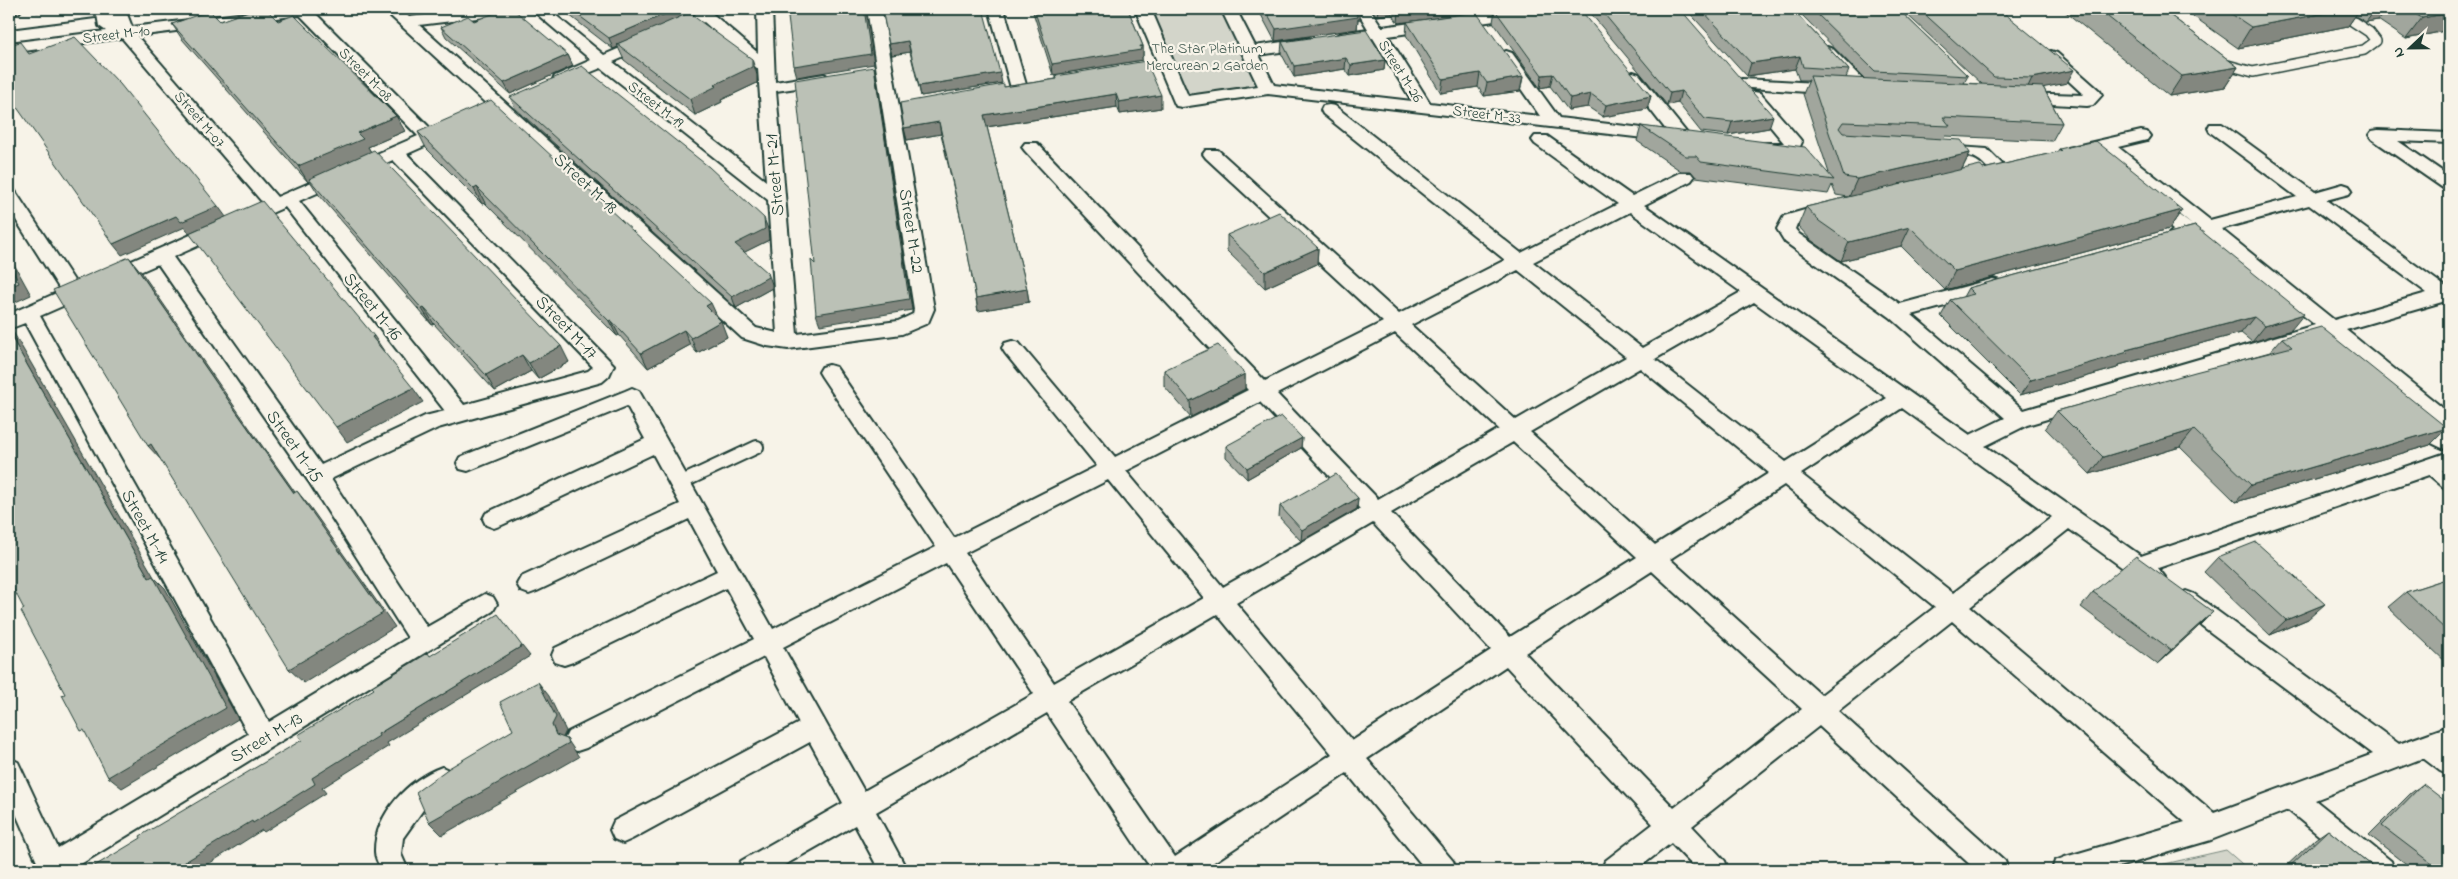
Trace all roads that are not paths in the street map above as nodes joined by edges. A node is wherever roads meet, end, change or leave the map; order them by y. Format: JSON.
{"nodes":[{"id":1,"x":109,"y":9,"type":"edge"},
{"id":2,"x":307,"y":9,"type":"edge"},
{"id":3,"x":391,"y":9,"type":"edge"},
{"id":4,"x":510,"y":9,"type":"edge"},
{"id":5,"x":538,"y":9,"type":"edge"},
{"id":6,"x":765,"y":9,"type":"edge"},
{"id":7,"x":875,"y":9,"type":"edge"},
{"id":8,"x":996,"y":9,"type":"edge"},
{"id":9,"x":1144,"y":9,"type":"edge"},
{"id":10,"x":1229,"y":9,"type":"edge"},
{"id":11,"x":1363,"y":9,"type":"edge"},
{"id":12,"x":1544,"y":9,"type":"edge"},
{"id":13,"x":2334,"y":9,"type":"edge"},
{"id":14,"x":702,"y":12,"type":"edge"},
{"id":15,"x":1476,"y":13,"type":"edge"},
{"id":16,"x":21,"y":17,"type":"edge"},
{"id":17,"x":406,"y":22,"type":"junction"},
{"id":18,"x":126,"y":33,"type":"junction"},
{"id":19,"x":1378,"y":33,"type":"junction"},
{"id":20,"x":1819,"y":43,"type":"edge"},
{"id":21,"x":2040,"y":47,"type":"edge"},
{"id":22,"x":9,"y":48,"type":"edge"},
{"id":23,"x":1250,"y":51,"type":"junction"},
{"id":24,"x":602,"y":62,"type":"junction"},
{"id":25,"x":1620,"y":62,"type":"edge"},
{"id":26,"x":2217,"y":62,"type":"edge"},
{"id":27,"x":1166,"y":63,"type":"junction"},
{"id":28,"x":1146,"y":67,"type":"edge"},
{"id":29,"x":766,"y":68,"type":"junction"},
{"id":30,"x":885,"y":70,"type":"junction"},
{"id":31,"x":1730,"y":70,"type":"edge"},
{"id":32,"x":866,"y":73,"type":"edge"},
{"id":33,"x":837,"y":77,"type":"edge"},
{"id":34,"x":1742,"y":84,"type":"junction"},
{"id":35,"x":1038,"y":85,"type":"edge"},
{"id":36,"x":547,"y":86,"type":"edge"},
{"id":37,"x":767,"y":88,"type":"junction"},
{"id":38,"x":1018,"y":88,"type":"junction"},
{"id":39,"x":1268,"y":89,"type":"junction"},
{"id":40,"x":999,"y":91,"type":"edge"},
{"id":41,"x":1865,"y":91,"type":"junction"},
{"id":42,"x":1885,"y":92,"type":"edge"},
{"id":43,"x":2002,"y":97,"type":"edge"},
{"id":44,"x":519,"y":98,"type":"edge"},
{"id":45,"x":911,"y":105,"type":"edge"},
{"id":46,"x":501,"y":106,"type":"junction"},
{"id":47,"x":1424,"y":107,"type":"junction"},
{"id":48,"x":891,"y":108,"type":"junction"},
{"id":49,"x":1330,"y":110,"type":"dead end"},
{"id":50,"x":483,"y":113,"type":"edge"},
{"id":51,"x":466,"y":121,"type":"edge"},
{"id":52,"x":1553,"y":122,"type":"junction"},
{"id":53,"x":2216,"y":128,"type":"dead end"},
{"id":54,"x":2141,"y":136,"type":"dead end"},
{"id":55,"x":429,"y":137,"type":"junction"},
{"id":56,"x":1681,"y":137,"type":"junction"},
{"id":57,"x":2449,"y":138,"type":"edge"},
{"id":58,"x":1700,"y":139,"type":"edge"},
{"id":59,"x":1541,"y":140,"type":"dead end"},
{"id":60,"x":1746,"y":145,"type":"edge"},
{"id":61,"x":1031,"y":147,"type":"dead end"},
{"id":62,"x":2094,"y":147,"type":"junction"},
{"id":63,"x":1922,"y":150,"type":"edge"},
{"id":64,"x":395,"y":152,"type":"junction"},
{"id":65,"x":1212,"y":154,"type":"dead end"},
{"id":66,"x":2056,"y":156,"type":"edge"},
{"id":67,"x":2018,"y":164,"type":"edge"},
{"id":68,"x":1998,"y":169,"type":"junction"},
{"id":69,"x":1980,"y":174,"type":"edge"},
{"id":70,"x":1685,"y":177,"type":"dead end"},
{"id":71,"x":2449,"y":184,"type":"edge"},
{"id":72,"x":2343,"y":190,"type":"dead end"},
{"id":73,"x":9,"y":196,"type":"edge"},
{"id":74,"x":776,"y":198,"type":"junction"},
{"id":75,"x":2312,"y":198,"type":"junction"},
{"id":76,"x":281,"y":202,"type":"junction"},
{"id":77,"x":1632,"y":204,"type":"junction"},
{"id":78,"x":1848,"y":205,"type":"edge"},
{"id":79,"x":2206,"y":228,"type":"junction"},
{"id":80,"x":2187,"y":233,"type":"junction"},
{"id":81,"x":2159,"y":240,"type":"edge"},
{"id":82,"x":161,"y":255,"type":"junction"},
{"id":83,"x":1519,"y":261,"type":"junction"},
{"id":84,"x":2009,"y":282,"type":"edge"},
{"id":85,"x":1756,"y":292,"type":"junction"},
{"id":86,"x":73,"y":294,"type":"junction"},
{"id":87,"x":2446,"y":294,"type":"edge"},
{"id":88,"x":1897,"y":312,"type":"junction"},
{"id":89,"x":19,"y":317,"type":"edge"},
{"id":90,"x":1397,"y":323,"type":"junction"},
{"id":91,"x":2330,"y":328,"type":"junction"},
{"id":92,"x":2310,"y":334,"type":"junction"},
{"id":93,"x":788,"y":342,"type":"junction"},
{"id":94,"x":1012,"y":348,"type":"dead end"},
{"id":95,"x":1641,"y":358,"type":"junction"},
{"id":96,"x":829,"y":372,"type":"dead end"},
{"id":97,"x":1263,"y":392,"type":"junction"},
{"id":98,"x":1902,"y":398,"type":"junction"},
{"id":99,"x":458,"y":413,"type":"junction"},
{"id":100,"x":2020,"y":419,"type":"junction"},
{"id":101,"x":2449,"y":424,"type":"edge"},
{"id":102,"x":1515,"y":431,"type":"junction"},
{"id":103,"x":658,"y":442,"type":"junction"},
{"id":104,"x":2449,"y":442,"type":"edge"},
{"id":105,"x":1969,"y":445,"type":"junction"},
{"id":106,"x":757,"y":447,"type":"dead end"},
{"id":107,"x":468,"y":463,"type":"dead end"},
{"id":108,"x":2439,"y":464,"type":"edge"},
{"id":109,"x":1111,"y":469,"type":"junction"},
{"id":110,"x":1784,"y":474,"type":"junction"},
{"id":111,"x":317,"y":476,"type":"junction"},
{"id":112,"x":680,"y":483,"type":"junction"},
{"id":113,"x":2449,"y":484,"type":"edge"},
{"id":114,"x":694,"y":506,"type":"junction"},
{"id":115,"x":1376,"y":511,"type":"junction"},
{"id":116,"x":2069,"y":516,"type":"junction"},
{"id":117,"x":494,"y":519,"type":"dead end"},
{"id":118,"x":951,"y":550,"type":"junction"},
{"id":119,"x":1653,"y":559,"type":"junction"},
{"id":120,"x":2138,"y":566,"type":"junction"},
{"id":121,"x":731,"y":575,"type":"junction"},
{"id":122,"x":529,"y":584,"type":"dead end"},
{"id":123,"x":1220,"y":600,"type":"junction"},
{"id":124,"x":485,"y":604,"type":"dead end"},
{"id":125,"x":1953,"y":606,"type":"junction"},
{"id":126,"x":423,"y":642,"type":"junction"},
{"id":127,"x":769,"y":643,"type":"junction"},
{"id":128,"x":1507,"y":652,"type":"junction"},
{"id":129,"x":564,"y":655,"type":"dead end"},
{"id":130,"x":1052,"y":697,"type":"junction"},
{"id":131,"x":1820,"y":710,"type":"junction"},
{"id":132,"x":815,"y":727,"type":"junction"},
{"id":133,"x":264,"y":738,"type":"junction"},
{"id":134,"x":577,"y":740,"type":"dead end"},
{"id":135,"x":2438,"y":741,"type":"edge"},
{"id":136,"x":2396,"y":756,"type":"junction"},
{"id":137,"x":1348,"y":757,"type":"junction"},
{"id":138,"x":2449,"y":762,"type":"edge"},
{"id":139,"x":462,"y":766,"type":"edge"},
{"id":140,"x":9,"y":770,"type":"edge"},
{"id":141,"x":2292,"y":797,"type":"junction"},
{"id":142,"x":860,"y":808,"type":"junction"},
{"id":143,"x":1672,"y":825,"type":"junction"},
{"id":144,"x":2211,"y":827,"type":"junction"},
{"id":145,"x":623,"y":830,"type":"dead end"},
{"id":146,"x":50,"y":869,"type":"edge"},
{"id":147,"x":2076,"y":869,"type":"edge"},
{"id":148,"x":395,"y":870,"type":"edge"},
{"id":149,"x":751,"y":870,"type":"edge"},
{"id":150,"x":894,"y":870,"type":"edge"},
{"id":151,"x":1168,"y":870,"type":"edge"},
{"id":152,"x":1179,"y":870,"type":"edge"},
{"id":153,"x":1443,"y":870,"type":"edge"},
{"id":154,"x":1614,"y":870,"type":"edge"},
{"id":155,"x":1715,"y":870,"type":"edge"},
{"id":156,"x":1995,"y":870,"type":"edge"},
{"id":157,"x":2382,"y":870,"type":"edge"}],
"edges":[{"from":1,"to":16,"type":"street"},
{"from":1,"to":18,"type":"street"},
{"from":2,"to":18,"type":"street","name":"Street M-10"},
{"from":2,"to":55,"type":"street","name":"Street M-08"},
{"from":3,"to":17,"type":"street","name":"Street M-18"},
{"from":4,"to":17,"type":"street"},
{"from":5,"to":24,"type":"street","name":"Street M-19"},
{"from":6,"to":29,"type":"street","name":"Street M-21"},
{"from":7,"to":30,"type":"street","name":"Street M-22"},
{"from":8,"to":38,"type":"street"},
{"from":9,"to":27,"type":"street"},
{"from":10,"to":23,"type":"street"},
{"from":11,"to":19,"type":"street","name":"Street M-26"},
{"from":12,"to":15,"type":"street"},
{"from":13,"to":26,"type":"lane"},
{"from":14,"to":24,"type":"street"},
{"from":14,"to":29,"type":"street"},
{"from":15,"to":19,"type":"street"},
{"from":15,"to":52,"type":"street"},
{"from":17,"to":46,"type":"street","name":"Street M-18"},
{"from":18,"to":22,"type":"street","name":"Street M-10"},
{"from":18,"to":76,"type":"street","name":"Street M-07"},
{"from":19,"to":23,"type":"street"},
{"from":19,"to":47,"type":"street","name":"Street M-26"},
{"from":20,"to":41,"type":"street"},
{"from":21,"to":43,"type":"street"},
{"from":23,"to":39,"type":"street"},
{"from":24,"to":36,"type":"street"},
{"from":24,"to":74,"type":"street","name":"Street M-19"},
{"from":25,"to":56,"type":"street"},
{"from":27,"to":28,"type":"street"},
{"from":27,"to":39,"type":"street","name":"Street M-33"},
{"from":29,"to":37,"type":"street","name":"Street M-21"},
{"from":30,"to":32,"type":"street"},
{"from":30,"to":48,"type":"street","name":"Street M-22"},
{"from":31,"to":34,"type":"street"},
{"from":33,"to":37,"type":"street"},
{"from":34,"to":41,"type":"street"},
{"from":34,"to":60,"type":"street"},
{"from":35,"to":38,"type":"street"},
{"from":37,"to":74,"type":"street","name":"Street M-21"},
{"from":38,"to":40,"type":"street"},
{"from":39,"to":47,"type":"street","name":"Street M-33"},
{"from":41,"to":42,"type":"street"},
{"from":44,"to":46,"type":"street"},
{"from":45,"to":48,"type":"street"},
{"from":46,"to":50,"type":"street"},
{"from":46,"to":93,"type":"street","name":"Street M-18"},
{"from":47,"to":52,"type":"street","name":"Street M-33"},
{"from":48,"to":93,"type":"street","name":"Street M-22"},
{"from":49,"to":83,"type":"street"},
{"from":51,"to":55,"type":"street"},
{"from":52,"to":56,"type":"street","name":"Street M-33"},
{"from":53,"to":75,"type":"street"},
{"from":54,"to":62,"type":"street"},
{"from":55,"to":64,"type":"street"},
{"from":56,"to":58,"type":"street","name":"Street M-33"},
{"from":57,"to":71,"type":"street"},
{"from":59,"to":77,"type":"street"},
{"from":61,"to":97,"type":"street"},
{"from":62,"to":66,"type":"street"},
{"from":62,"to":79,"type":"street"},
{"from":62,"to":80,"type":"street"},
{"from":63,"to":68,"type":"street"},
{"from":64,"to":76,"type":"street"},
{"from":64,"to":99,"type":"street","name":"Street M-17"},
{"from":65,"to":90,"type":"street"},
{"from":67,"to":68,"type":"street"},
{"from":68,"to":69,"type":"street"},
{"from":70,"to":77,"type":"street"},
{"from":72,"to":75,"type":"street"},
{"from":73,"to":86,"type":"street"},
{"from":74,"to":93,"type":"street","name":"Street M-21"},
{"from":75,"to":79,"type":"street"},
{"from":75,"to":87,"type":"street"},
{"from":76,"to":82,"type":"street"},
{"from":76,"to":99,"type":"street","name":"Street M-16"},
{"from":77,"to":83,"type":"street"},
{"from":77,"to":85,"type":"street"},
{"from":78,"to":88,"type":"street"},
{"from":79,"to":80,"type":"street"},
{"from":79,"to":91,"type":"street"},
{"from":80,"to":81,"type":"street"},
{"from":80,"to":92,"type":"street"},
{"from":82,"to":86,"type":"street"},
{"from":82,"to":111,"type":"street","name":"Street M-15"},
{"from":83,"to":90,"type":"street"},
{"from":83,"to":95,"type":"street"},
{"from":84,"to":88,"type":"street"},
{"from":85,"to":95,"type":"street"},
{"from":85,"to":98,"type":"street"},
{"from":86,"to":89,"type":"street"},
{"from":87,"to":91,"type":"street"},
{"from":88,"to":100,"type":"street"},
{"from":89,"to":133,"type":"street","name":"Street M-14"},
{"from":90,"to":97,"type":"street"},
{"from":90,"to":102,"type":"street"},
{"from":91,"to":92,"type":"street"},
{"from":91,"to":101,"type":"street"},
{"from":92,"to":100,"type":"street"},
{"from":92,"to":104,"type":"street"},
{"from":94,"to":109,"type":"street"},
{"from":95,"to":102,"type":"street"},
{"from":95,"to":110,"type":"street"},
{"from":96,"to":118,"type":"street"},
{"from":97,"to":109,"type":"street"},
{"from":97,"to":115,"type":"street"},
{"from":98,"to":105,"type":"street"},
{"from":98,"to":110,"type":"street"},
{"from":99,"to":111,"type":"street","name":"Street M-17"},
{"from":100,"to":105,"type":"street"},
{"from":102,"to":115,"type":"street"},
{"from":102,"to":119,"type":"street"},
{"from":103,"to":107,"type":"street"},
{"from":103,"to":112,"type":"street"},
{"from":103,"to":117,"type":"street"},
{"from":105,"to":116,"type":"street"},
{"from":106,"to":112,"type":"lane"},
{"from":108,"to":113,"type":"lane"},
{"from":108,"to":120,"type":"street"},
{"from":109,"to":118,"type":"street"},
{"from":109,"to":123,"type":"street"},
{"from":110,"to":119,"type":"street"},
{"from":110,"to":125,"type":"street"},
{"from":111,"to":126,"type":"street","name":"Street M-15"},
{"from":112,"to":114,"type":"street"},
{"from":114,"to":121,"type":"street"},
{"from":114,"to":122,"type":"street"},
{"from":115,"to":123,"type":"street"},
{"from":115,"to":128,"type":"street"},
{"from":116,"to":120,"type":"street"},
{"from":116,"to":125,"type":"street"},
{"from":118,"to":127,"type":"street"},
{"from":118,"to":130,"type":"street"},
{"from":119,"to":128,"type":"street"},
{"from":119,"to":131,"type":"street"},
{"from":120,"to":136,"type":"street"},
{"from":121,"to":127,"type":"street"},
{"from":121,"to":129,"type":"street"},
{"from":123,"to":130,"type":"street"},
{"from":123,"to":137,"type":"street"},
{"from":124,"to":126,"type":"street","name":"Street M-13"},
{"from":125,"to":131,"type":"street"},
{"from":125,"to":144,"type":"street"},
{"from":126,"to":133,"type":"street","name":"Street M-13"},
{"from":127,"to":132,"type":"street"},
{"from":127,"to":134,"type":"street"},
{"from":128,"to":137,"type":"street"},
{"from":128,"to":143,"type":"street"},
{"from":130,"to":142,"type":"street"},
{"from":130,"to":151,"type":"street"},
{"from":131,"to":143,"type":"street"},
{"from":131,"to":156,"type":"street"},
{"from":132,"to":142,"type":"street"},
{"from":132,"to":145,"type":"street"},
{"from":133,"to":146,"type":"street","name":"Street M-13"},
{"from":135,"to":136,"type":"street"},
{"from":135,"to":138,"type":"street"},
{"from":136,"to":141,"type":"street"},
{"from":137,"to":152,"type":"street"},
{"from":137,"to":153,"type":"street"},
{"from":139,"to":148,"type":"street"},
{"from":140,"to":146,"type":"street"},
{"from":141,"to":144,"type":"street"},
{"from":141,"to":157,"type":"street"},
{"from":142,"to":149,"type":"street"},
{"from":142,"to":150,"type":"street"},
{"from":143,"to":154,"type":"street"},
{"from":143,"to":155,"type":"street"},
{"from":144,"to":147,"type":"street"}]}
